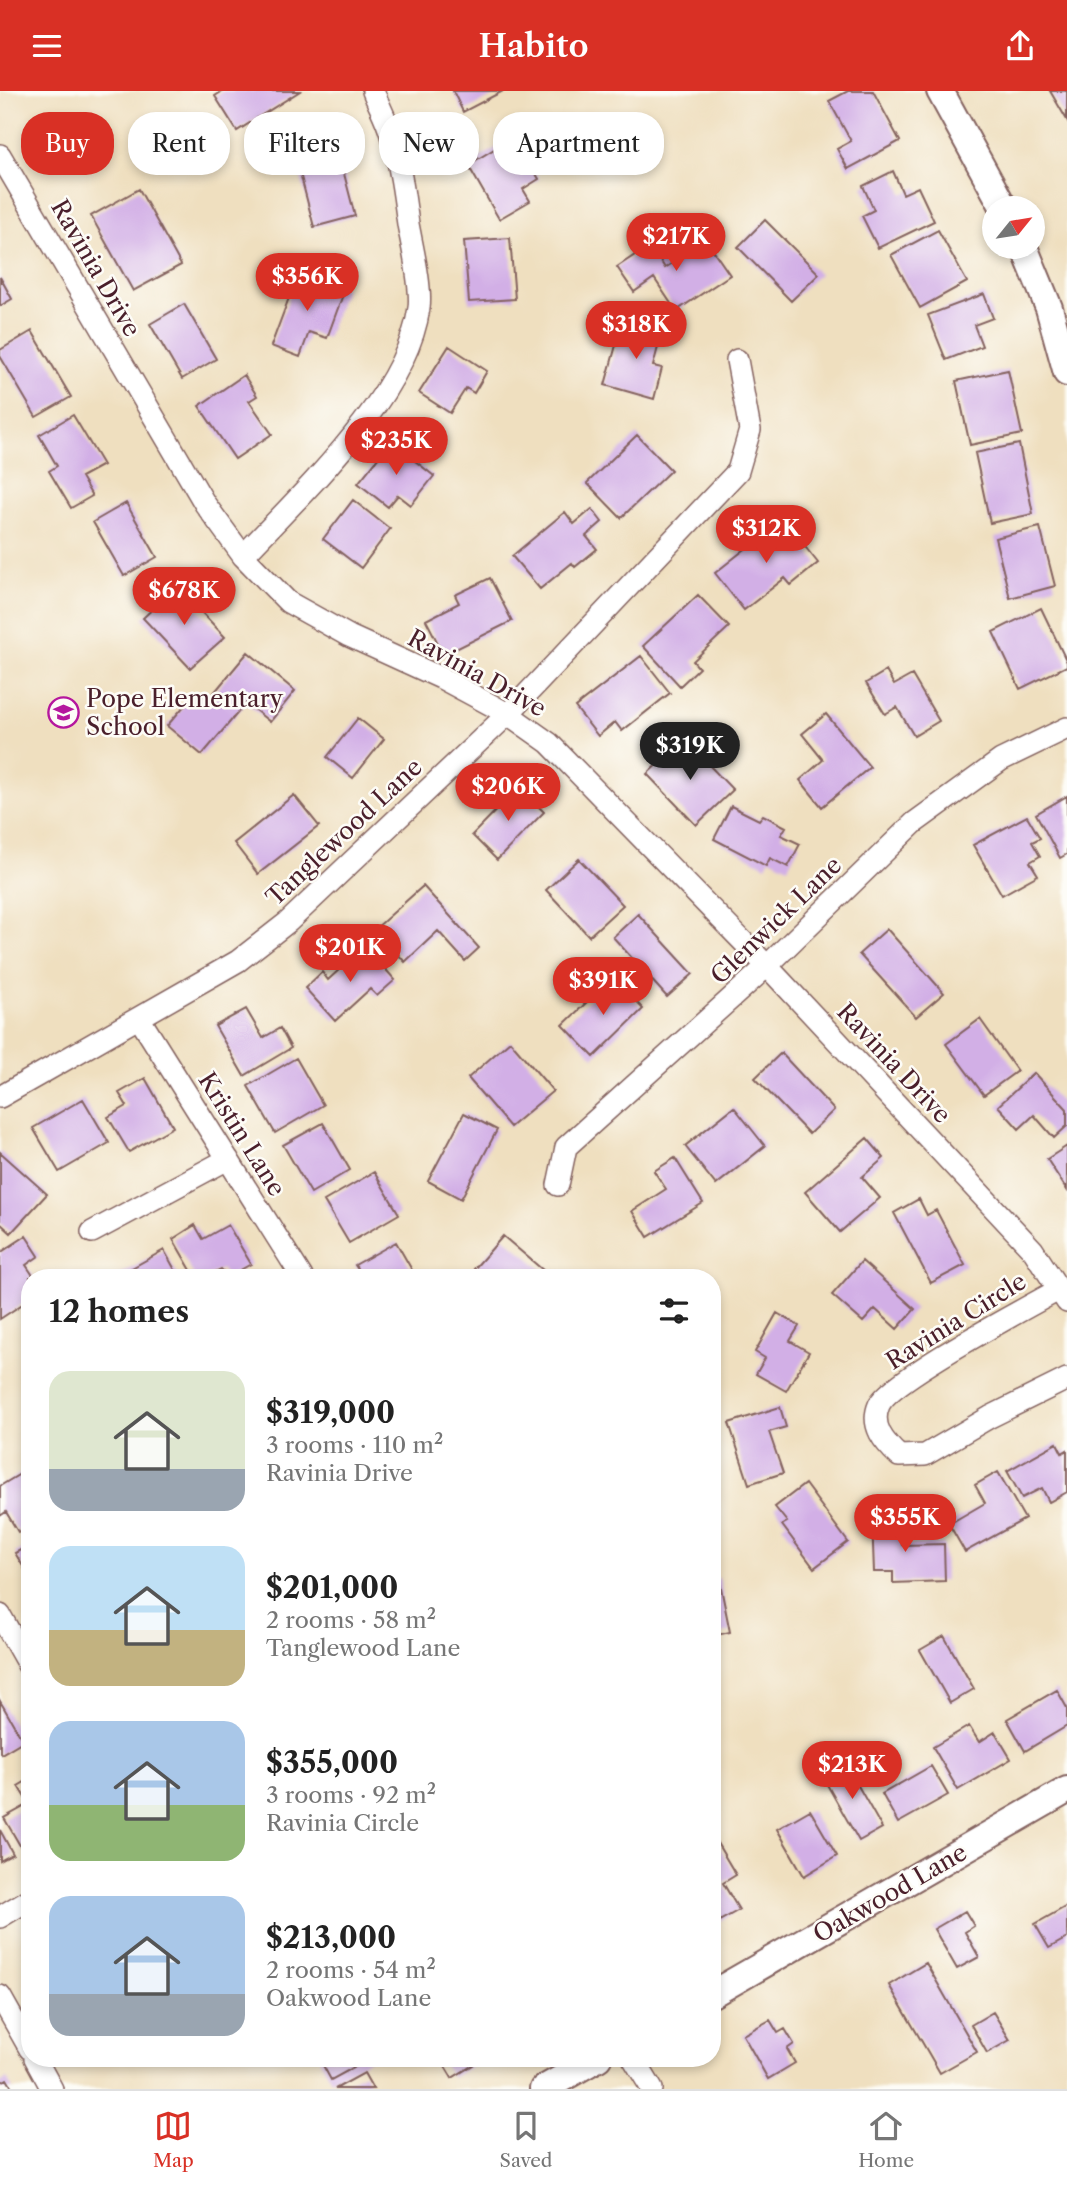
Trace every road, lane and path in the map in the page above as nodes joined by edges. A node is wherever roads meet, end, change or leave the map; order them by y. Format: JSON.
{"nodes":[{"id":1,"x":373,"y":91,"type":"edge"},
{"id":2,"x":940,"y":91,"type":"edge"},
{"id":3,"x":0,"y":155,"type":"edge"},
{"id":4,"x":997,"y":196,"type":"edge"},
{"id":5,"x":1029,"y":259,"type":"edge"},
{"id":6,"x":737,"y":360,"type":"dead end"},
{"id":7,"x":1067,"y":373,"type":"edge"},
{"id":8,"x":243,"y":556,"type":"junction"},
{"id":9,"x":508,"y":714,"type":"junction"},
{"id":10,"x":1067,"y":727,"type":"edge"},
{"id":11,"x":767,"y":966,"type":"junction"},
{"id":12,"x":139,"y":1018,"type":"junction"},
{"id":13,"x":0,"y":1097,"type":"edge"},
{"id":14,"x":228,"y":1159,"type":"junction"},
{"id":15,"x":558,"y":1185,"type":"dead end"},
{"id":16,"x":92,"y":1232,"type":"dead end"},
{"id":17,"x":297,"y":1269,"type":"edge"},
{"id":18,"x":1063,"y":1295,"type":"edge"},
{"id":19,"x":1067,"y":1379,"type":"edge"},
{"id":20,"x":1,"y":1619,"type":"edge"},
{"id":21,"x":21,"y":1653,"type":"edge"},
{"id":22,"x":1067,"y":1790,"type":"edge"},
{"id":23,"x":21,"y":1904,"type":"edge"},
{"id":24,"x":0,"y":1917,"type":"edge"},
{"id":25,"x":721,"y":1989,"type":"edge"},
{"id":26,"x":0,"y":1996,"type":"edge"},
{"id":27,"x":21,"y":2033,"type":"edge"},
{"id":28,"x":40,"y":2067,"type":"edge"},
{"id":29,"x":582,"y":2067,"type":"edge"},
{"id":30,"x":639,"y":2067,"type":"edge"},
{"id":31,"x":52,"y":2089,"type":"edge"},
{"id":32,"x":543,"y":2089,"type":"edge"},
{"id":33,"x":652,"y":2089,"type":"edge"}],
"edges":[{"from":1,"to":8,"type":"street"},
{"from":2,"to":4,"type":"street"},
{"from":3,"to":8,"type":"street","name":"Ravinia Drive"},
{"from":5,"to":7,"type":"street"},
{"from":6,"to":9,"type":"street","name":"Tanglewood Lane"},
{"from":8,"to":9,"type":"street","name":"Ravinia Drive"},
{"from":9,"to":11,"type":"street","name":"Ravinia Drive"},
{"from":9,"to":12,"type":"street","name":"Tanglewood Lane"},
{"from":10,"to":11,"type":"street","name":"Glenwick Lane"},
{"from":11,"to":15,"type":"street","name":"Glenwick Lane"},
{"from":11,"to":18,"type":"street","name":"Ravinia Drive"},
{"from":12,"to":13,"type":"street","name":"Tanglewood Lane"},
{"from":12,"to":14,"type":"street","name":"Kristin Lane"},
{"from":14,"to":16,"type":"street"},
{"from":14,"to":17,"type":"street","name":"Kristin Lane"},
{"from":18,"to":19,"type":"street","name":"Ravinia Circle"},
{"from":20,"to":21,"type":"street"},
{"from":22,"to":25,"type":"street","name":"Oakwood Lane"},
{"from":23,"to":24,"type":"street"},
{"from":26,"to":27,"type":"street"},
{"from":28,"to":31,"type":"street"},
{"from":29,"to":32,"type":"street"},
{"from":30,"to":33,"type":"street"}]}
